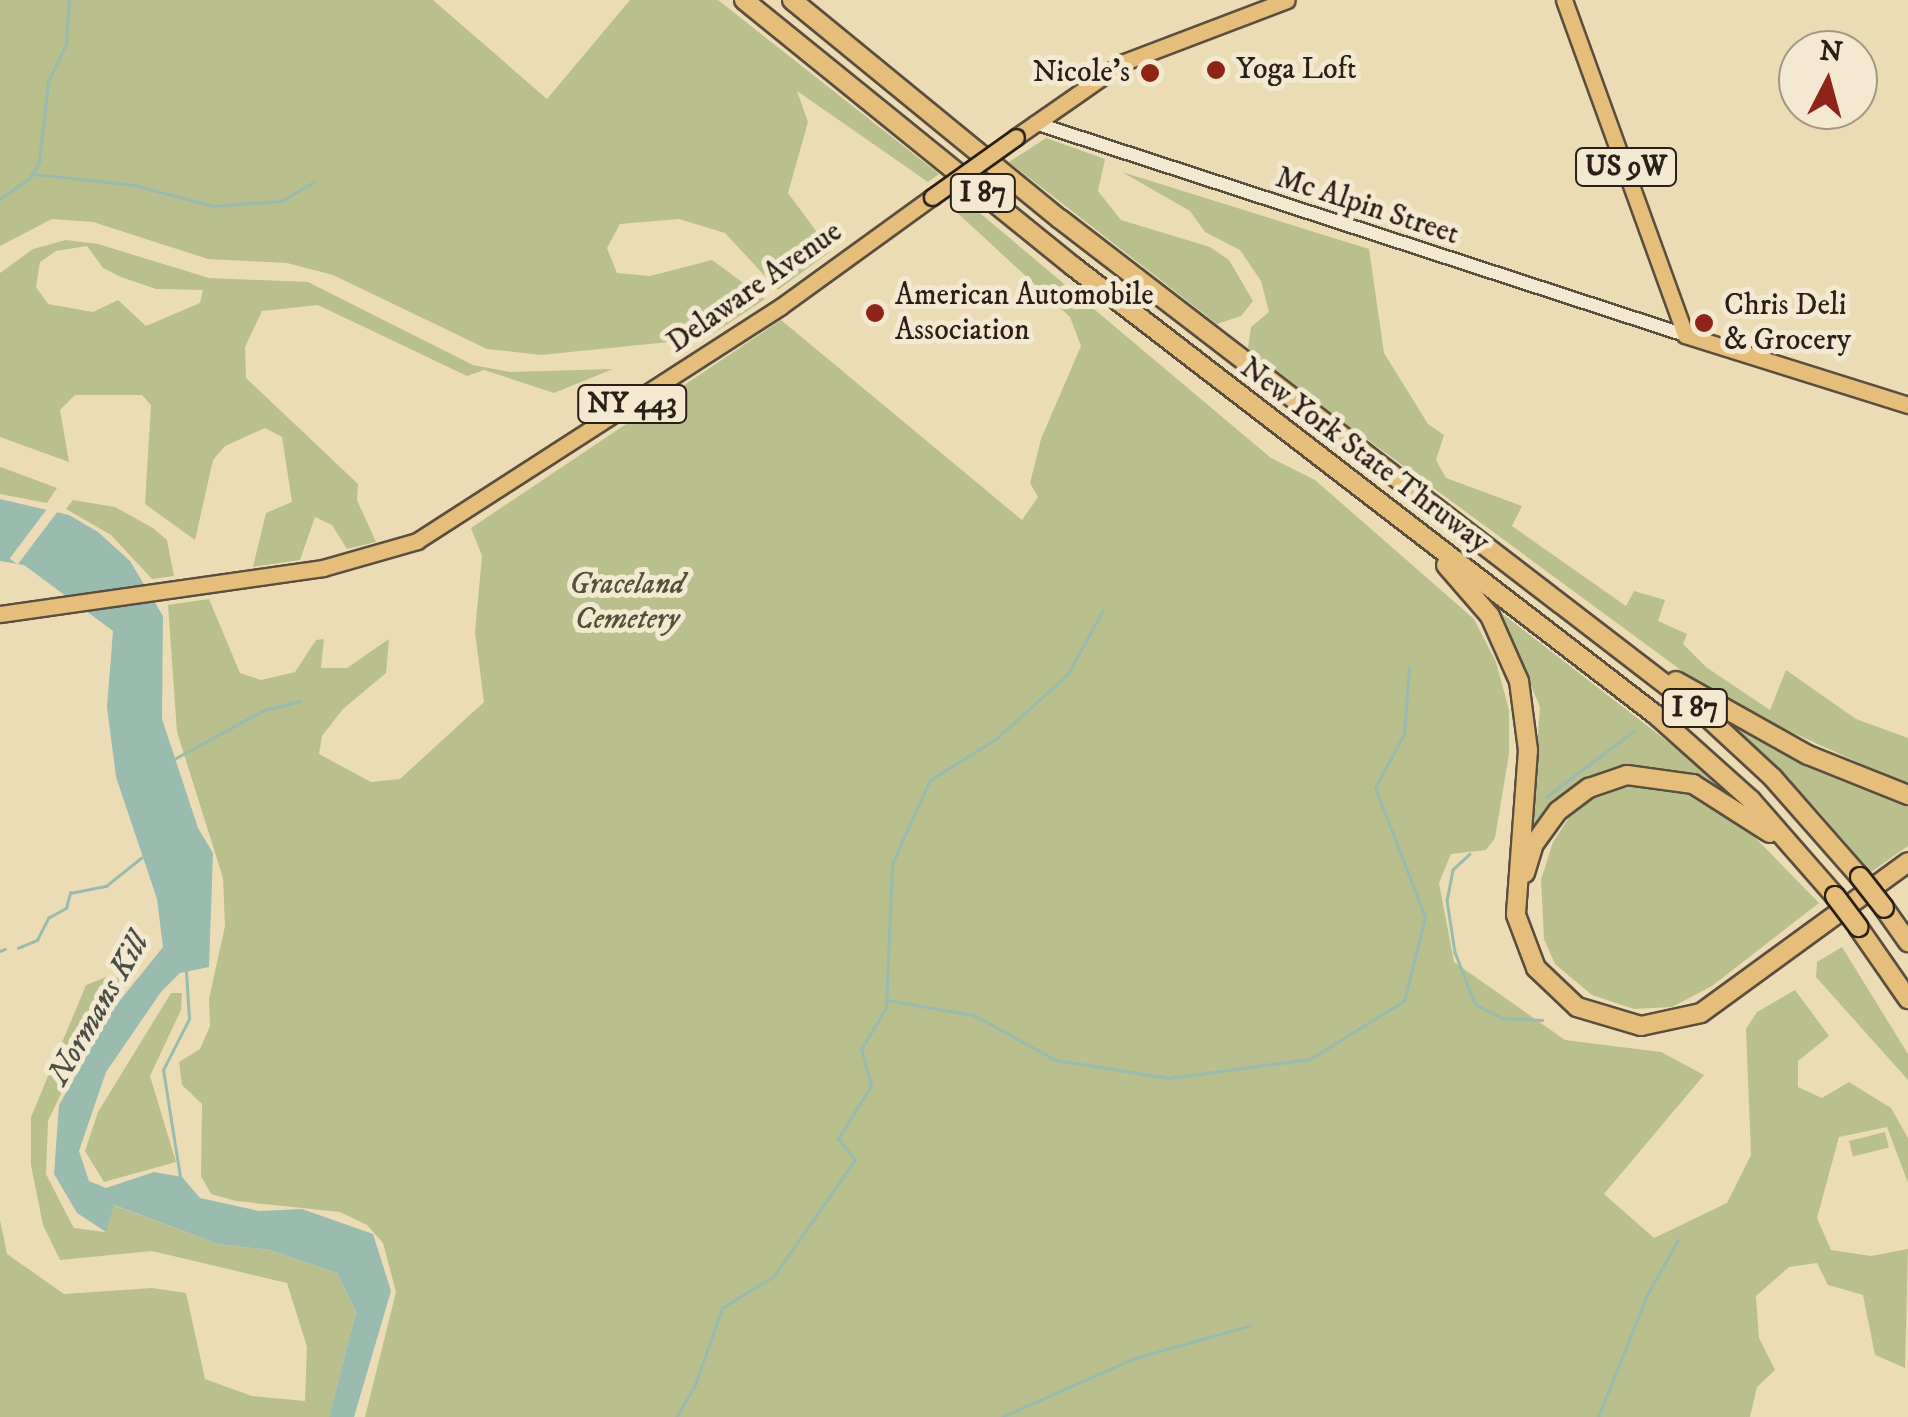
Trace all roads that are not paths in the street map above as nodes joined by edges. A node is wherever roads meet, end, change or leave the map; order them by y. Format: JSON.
{"nodes":[{"id":1,"x":744,"y":0,"type":"edge"},
{"id":2,"x":792,"y":0,"type":"edge"},
{"id":3,"x":1287,"y":0,"type":"edge"},
{"id":4,"x":1564,"y":0,"type":"edge"},
{"id":5,"x":1036,"y":124,"type":"junction"},
{"id":6,"x":1685,"y":335,"type":"junction"},
{"id":7,"x":1908,"y":405,"type":"edge"},
{"id":8,"x":1371,"y":496,"type":"junction"},
{"id":9,"x":1507,"y":564,"type":"junction"},
{"id":10,"x":0,"y":614,"type":"edge"},
{"id":11,"x":1908,"y":795,"type":"edge"},
{"id":12,"x":1908,"y":853,"type":"edge"},
{"id":13,"x":1908,"y":862,"type":"edge"},
{"id":14,"x":1835,"y":896,"type":"junction"},
{"id":15,"x":1908,"y":942,"type":"edge"},
{"id":16,"x":1908,"y":999,"type":"edge"}],
"edges":[{"from":1,"to":8,"type":"highway","name":"New York State Thruway","number":"I 87"},
{"from":2,"to":9,"type":"highway","name":"New York State Thruway","number":"I 87"},
{"from":3,"to":5,"type":"main road","name":"Delaware Avenue","number":"NY 443"},
{"from":4,"to":6,"type":"main road","number":"US 9W"},
{"from":5,"to":6,"type":"street","name":"Mc Alpin Street"},
{"from":5,"to":10,"type":"main road","name":"Delaware Avenue","number":"NY 443","bridge":true},
{"from":6,"to":7,"type":"main road"},
{"from":8,"to":13,"type":"highway"},
{"from":8,"to":14,"type":"highway","name":"New York State Thruway","number":"I 87"},
{"from":9,"to":11,"type":"highway"},
{"from":9,"to":15,"type":"highway","name":"New York State Thruway","number":"I 87","bridge":true},
{"from":12,"to":14,"type":"highway"},
{"from":14,"to":16,"type":"highway","name":"New York State Thruway","number":"I 87","bridge":true}]}
